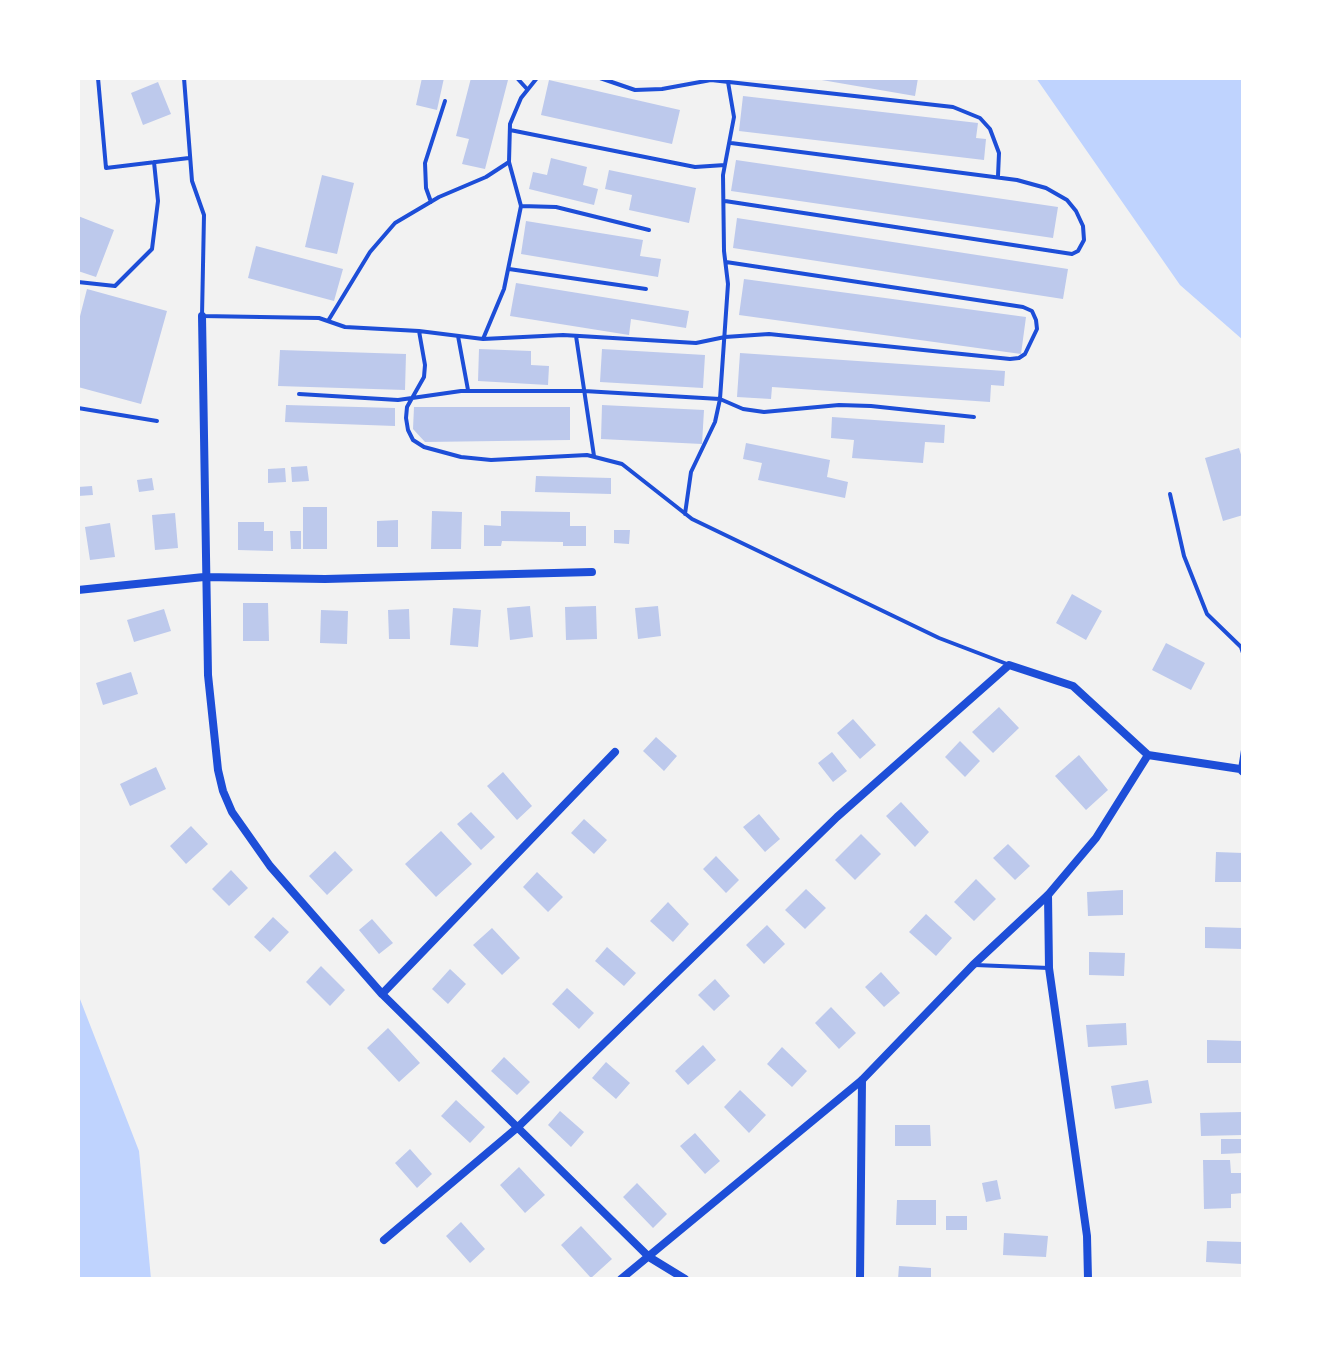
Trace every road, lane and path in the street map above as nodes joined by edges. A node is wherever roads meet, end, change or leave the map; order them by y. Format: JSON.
{"nodes":[{"id":1,"x":98,"y":78,"type":"edge"},
{"id":2,"x":184,"y":78,"type":"edge"},
{"id":3,"x":517,"y":78,"type":"edge"},
{"id":4,"x":537,"y":78,"type":"edge"},
{"id":5,"x":600,"y":78,"type":"edge"},
{"id":6,"x":728,"y":82,"type":"junction"},
{"id":7,"x":527,"y":89,"type":"junction"},
{"id":8,"x":445,"y":101,"type":"dead end"},
{"id":9,"x":510,"y":130,"type":"junction"},
{"id":10,"x":731,"y":143,"type":"junction"},
{"id":11,"x":189,"y":158,"type":"junction"},
{"id":12,"x":154,"y":162,"type":"junction"},
{"id":13,"x":509,"y":162,"type":"junction"},
{"id":14,"x":725,"y":165,"type":"junction"},
{"id":15,"x":998,"y":176,"type":"junction"},
{"id":16,"x":725,"y":201,"type":"junction"},
{"id":17,"x":431,"y":202,"type":"junction"},
{"id":18,"x":521,"y":206,"type":"junction"},
{"id":19,"x":649,"y":230,"type":"dead end"},
{"id":20,"x":726,"y":262,"type":"junction"},
{"id":21,"x":509,"y":269,"type":"junction"},
{"id":22,"x":78,"y":282,"type":"edge"},
{"id":23,"x":646,"y":289,"type":"dead end"},
{"id":24,"x":202,"y":316,"type":"junction"},
{"id":25,"x":328,"y":321,"type":"junction"},
{"id":26,"x":419,"y":331,"type":"junction"},
{"id":27,"x":458,"y":336,"type":"junction"},
{"id":28,"x":576,"y":336,"type":"junction"},
{"id":29,"x":725,"y":337,"type":"junction"},
{"id":30,"x":483,"y":339,"type":"junction"},
{"id":31,"x":468,"y":390,"type":"junction"},
{"id":32,"x":584,"y":391,"type":"junction"},
{"id":33,"x":299,"y":394,"type":"dead end"},
{"id":34,"x":412,"y":398,"type":"junction"},
{"id":35,"x":720,"y":399,"type":"junction"},
{"id":36,"x":78,"y":408,"type":"edge"},
{"id":37,"x":974,"y":417,"type":"dead end"},
{"id":38,"x":157,"y":421,"type":"dead end"},
{"id":39,"x":594,"y":456,"type":"junction"},
{"id":40,"x":1170,"y":494,"type":"dead end"},
{"id":41,"x":685,"y":514,"type":"junction"},
{"id":42,"x":592,"y":572,"type":"dead end"},
{"id":43,"x":204,"y":577,"type":"junction"},
{"id":44,"x":78,"y":590,"type":"edge"},
{"id":45,"x":1243,"y":653,"type":"edge"},
{"id":46,"x":1009,"y":665,"type":"junction"},
{"id":47,"x":1243,"y":750,"type":"edge"},
{"id":48,"x":615,"y":752,"type":"dead end"},
{"id":49,"x":1148,"y":755,"type":"junction"},
{"id":50,"x":1241,"y":770,"type":"edge"},
{"id":51,"x":1048,"y":895,"type":"junction"},
{"id":52,"x":973,"y":965,"type":"junction"},
{"id":53,"x":1049,"y":968,"type":"junction"},
{"id":54,"x":382,"y":994,"type":"junction"},
{"id":55,"x":862,"y":1080,"type":"junction"},
{"id":56,"x":518,"y":1127,"type":"junction"},
{"id":57,"x":384,"y":1240,"type":"dead end"},
{"id":58,"x":649,"y":1257,"type":"junction"},
{"id":59,"x":621,"y":1279,"type":"edge"},
{"id":60,"x":685,"y":1279,"type":"edge"},
{"id":61,"x":860,"y":1279,"type":"edge"},
{"id":62,"x":1088,"y":1279,"type":"edge"}],
"edges":[{"from":1,"to":12,"type":"lane"},
{"from":2,"to":11,"type":"lane"},
{"from":3,"to":7,"type":"lane"},
{"from":4,"to":7,"type":"lane"},
{"from":5,"to":6,"type":"lane"},
{"from":6,"to":10,"type":"lane"},
{"from":6,"to":15,"type":"lane"},
{"from":7,"to":9,"type":"lane"},
{"from":8,"to":17,"type":"lane"},
{"from":9,"to":13,"type":"lane"},
{"from":9,"to":14,"type":"lane"},
{"from":10,"to":14,"type":"lane"},
{"from":10,"to":15,"type":"lane"},
{"from":11,"to":12,"type":"lane"},
{"from":11,"to":24,"type":"lane"},
{"from":12,"to":22,"type":"lane"},
{"from":13,"to":17,"type":"lane"},
{"from":13,"to":18,"type":"lane"},
{"from":14,"to":16,"type":"lane"},
{"from":15,"to":16,"type":"lane"},
{"from":16,"to":20,"type":"lane"},
{"from":17,"to":25,"type":"lane"},
{"from":18,"to":19,"type":"lane"},
{"from":18,"to":21,"type":"lane"},
{"from":20,"to":29,"type":"lane"},
{"from":20,"to":29,"type":"lane"},
{"from":21,"to":23,"type":"lane"},
{"from":21,"to":30,"type":"lane"},
{"from":24,"to":25,"type":"lane"},
{"from":24,"to":43,"type":"street"},
{"from":25,"to":26,"type":"lane"},
{"from":26,"to":27,"type":"lane"},
{"from":26,"to":34,"type":"lane"},
{"from":27,"to":30,"type":"lane"},
{"from":27,"to":31,"type":"lane"},
{"from":28,"to":29,"type":"lane"},
{"from":28,"to":30,"type":"lane"},
{"from":28,"to":32,"type":"lane"},
{"from":29,"to":35,"type":"lane"},
{"from":31,"to":32,"type":"lane"},
{"from":31,"to":34,"type":"lane"},
{"from":32,"to":35,"type":"lane"},
{"from":32,"to":39,"type":"lane"},
{"from":33,"to":34,"type":"lane"},
{"from":34,"to":39,"type":"lane"},
{"from":35,"to":37,"type":"lane"},
{"from":35,"to":41,"type":"lane"},
{"from":36,"to":38,"type":"lane"},
{"from":39,"to":41,"type":"lane"},
{"from":40,"to":45,"type":"lane"},
{"from":41,"to":46,"type":"lane"},
{"from":42,"to":43,"type":"street"},
{"from":43,"to":44,"type":"street"},
{"from":43,"to":54,"type":"street"},
{"from":46,"to":49,"type":"street"},
{"from":46,"to":56,"type":"street"},
{"from":47,"to":50,"type":"lane"},
{"from":48,"to":54,"type":"street"},
{"from":49,"to":50,"type":"street"},
{"from":49,"to":51,"type":"street"},
{"from":51,"to":52,"type":"street"},
{"from":51,"to":53,"type":"street"},
{"from":52,"to":53,"type":"lane"},
{"from":52,"to":55,"type":"street"},
{"from":53,"to":62,"type":"street"},
{"from":54,"to":56,"type":"street"},
{"from":55,"to":58,"type":"street"},
{"from":55,"to":61,"type":"street"},
{"from":56,"to":57,"type":"street"},
{"from":56,"to":58,"type":"street"},
{"from":58,"to":59,"type":"street"},
{"from":58,"to":60,"type":"street"}]}
